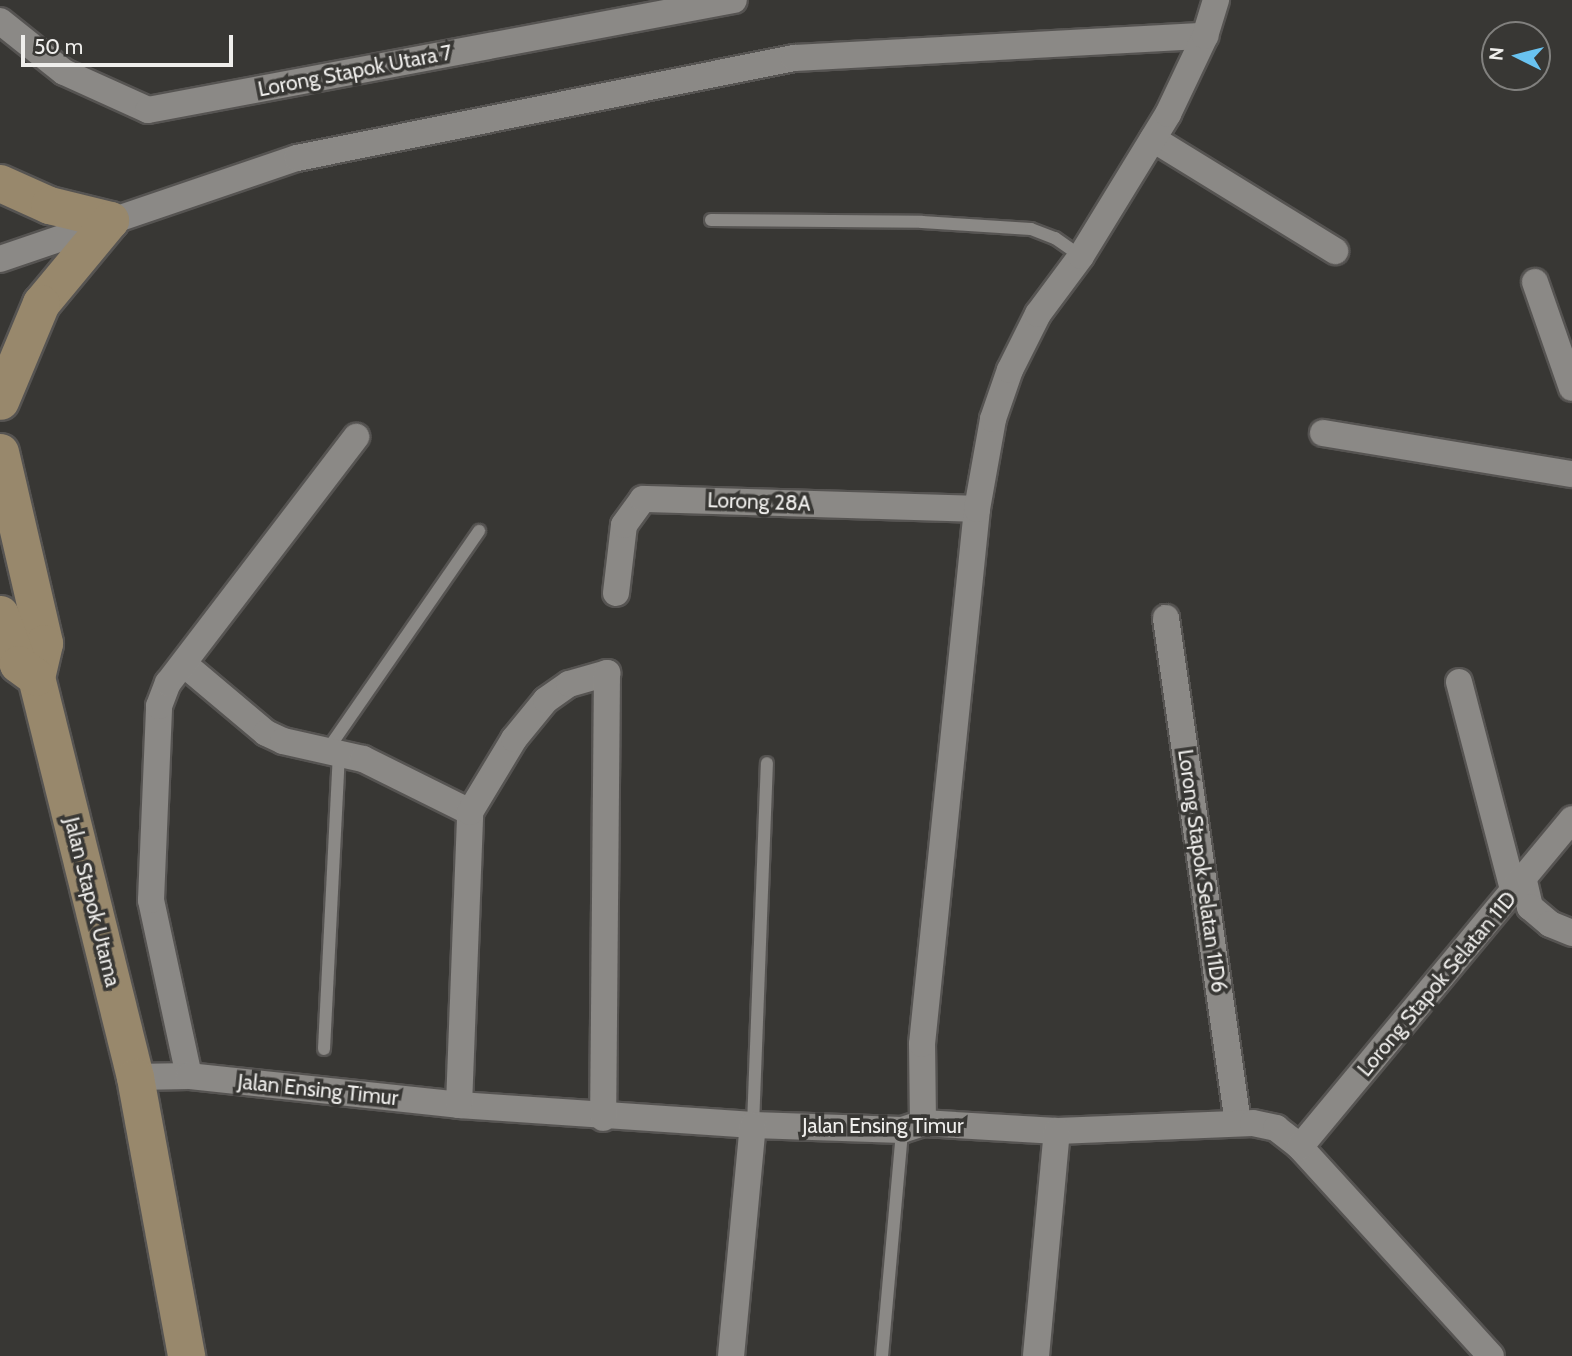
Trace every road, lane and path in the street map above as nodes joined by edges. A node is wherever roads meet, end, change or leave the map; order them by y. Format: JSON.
{"nodes":[{"id":1,"x":734,"y":0,"type":"edge"},
{"id":2,"x":1216,"y":0,"type":"edge"},
{"id":3,"x":0,"y":21,"type":"edge"},
{"id":4,"x":1205,"y":36,"type":"junction"},
{"id":5,"x":1153,"y":139,"type":"junction"},
{"id":6,"x":0,"y":183,"type":"edge"},
{"id":7,"x":110,"y":220,"type":"junction"},
{"id":8,"x":711,"y":220,"type":"dead end"},
{"id":9,"x":1335,"y":251,"type":"dead end"},
{"id":10,"x":1081,"y":256,"type":"junction"},
{"id":11,"x":0,"y":259,"type":"edge"},
{"id":12,"x":1535,"y":282,"type":"dead end"},
{"id":13,"x":1572,"y":388,"type":"edge"},
{"id":14,"x":0,"y":401,"type":"edge"},
{"id":15,"x":1323,"y":433,"type":"dead end"},
{"id":16,"x":356,"y":437,"type":"dead end"},
{"id":17,"x":0,"y":452,"type":"edge"},
{"id":18,"x":1572,"y":474,"type":"edge"},
{"id":19,"x":977,"y":509,"type":"junction"},
{"id":20,"x":479,"y":531,"type":"dead end"},
{"id":21,"x":616,"y":593,"type":"dead end"},
{"id":22,"x":0,"y":614,"type":"edge"},
{"id":23,"x":1166,"y":618,"type":"dead end"},
{"id":24,"x":184,"y":664,"type":"junction"},
{"id":25,"x":36,"y":677,"type":"junction"},
{"id":26,"x":1459,"y":682,"type":"dead end"},
{"id":27,"x":332,"y":754,"type":"junction"},
{"id":28,"x":767,"y":763,"type":"dead end"},
{"id":29,"x":470,"y":812,"type":"junction"},
{"id":30,"x":1572,"y":819,"type":"edge"},
{"id":31,"x":1519,"y":887,"type":"junction"},
{"id":32,"x":1572,"y":933,"type":"edge"},
{"id":33,"x":324,"y":1049,"type":"dead end"},
{"id":34,"x":189,"y":1076,"type":"junction"},
{"id":35,"x":135,"y":1077,"type":"junction"},
{"id":36,"x":459,"y":1105,"type":"junction"},
{"id":37,"x":603,"y":1118,"type":"junction"},
{"id":38,"x":1238,"y":1123,"type":"junction"},
{"id":39,"x":752,"y":1125,"type":"junction"},
{"id":40,"x":913,"y":1127,"type":"junction"},
{"id":41,"x":1057,"y":1131,"type":"junction"},
{"id":42,"x":1300,"y":1147,"type":"junction"},
{"id":43,"x":186,"y":1356,"type":"edge"},
{"id":44,"x":731,"y":1356,"type":"edge"},
{"id":45,"x":882,"y":1356,"type":"edge"},
{"id":46,"x":1035,"y":1356,"type":"edge"},
{"id":47,"x":1491,"y":1356,"type":"edge"}],
"edges":[{"from":1,"to":3,"type":"street","name":"Lorong Stapok Utara 7"},
{"from":2,"to":4,"type":"street"},
{"from":4,"to":5,"type":"street"},
{"from":4,"to":7,"type":"street"},
{"from":5,"to":9,"type":"street"},
{"from":5,"to":10,"type":"street"},
{"from":6,"to":7,"type":"main road"},
{"from":7,"to":11,"type":"street"},
{"from":7,"to":14,"type":"main road"},
{"from":8,"to":10,"type":"lane"},
{"from":10,"to":19,"type":"street"},
{"from":12,"to":13,"type":"street"},
{"from":15,"to":18,"type":"street"},
{"from":16,"to":24,"type":"street"},
{"from":17,"to":25,"type":"main road","name":"Jalan Stapok Utama"},
{"from":19,"to":21,"type":"street","name":"Lorong 28A"},
{"from":19,"to":40,"type":"street"},
{"from":20,"to":27,"type":"lane"},
{"from":22,"to":25,"type":"main road"},
{"from":23,"to":38,"type":"street","name":"Lorong Stapok Selatan 11D6"},
{"from":24,"to":27,"type":"street"},
{"from":24,"to":34,"type":"street"},
{"from":25,"to":35,"type":"main road","name":"Jalan Stapok Utama"},
{"from":26,"to":31,"type":"street"},
{"from":27,"to":29,"type":"street"},
{"from":27,"to":33,"type":"lane"},
{"from":28,"to":39,"type":"lane"},
{"from":29,"to":36,"type":"street"},
{"from":29,"to":37,"type":"street"},
{"from":30,"to":31,"type":"street","name":"Lorong Stapok Selatan 11D"},
{"from":31,"to":32,"type":"street"},
{"from":31,"to":42,"type":"street","name":"Lorong Stapok Selatan 11D"},
{"from":34,"to":35,"type":"street","name":"Jalan Ensing Timur"},
{"from":34,"to":36,"type":"street","name":"Jalan Ensing Timur"},
{"from":35,"to":43,"type":"main road","name":"Jalan Stapok Utama"},
{"from":36,"to":37,"type":"street","name":"Jalan Ensing Timur"},
{"from":37,"to":39,"type":"street","name":"Jalan Ensing Timur"},
{"from":38,"to":41,"type":"street","name":"Jalan Ensing Timur"},
{"from":38,"to":42,"type":"street","name":"Jalan Ensing Timur"},
{"from":39,"to":40,"type":"street","name":"Jalan Ensing Timur"},
{"from":39,"to":44,"type":"street"},
{"from":40,"to":41,"type":"street","name":"Jalan Ensing Timur"},
{"from":40,"to":45,"type":"lane"},
{"from":41,"to":46,"type":"street"},
{"from":42,"to":47,"type":"street","name":"Jalan Ensing Timur"}]}
